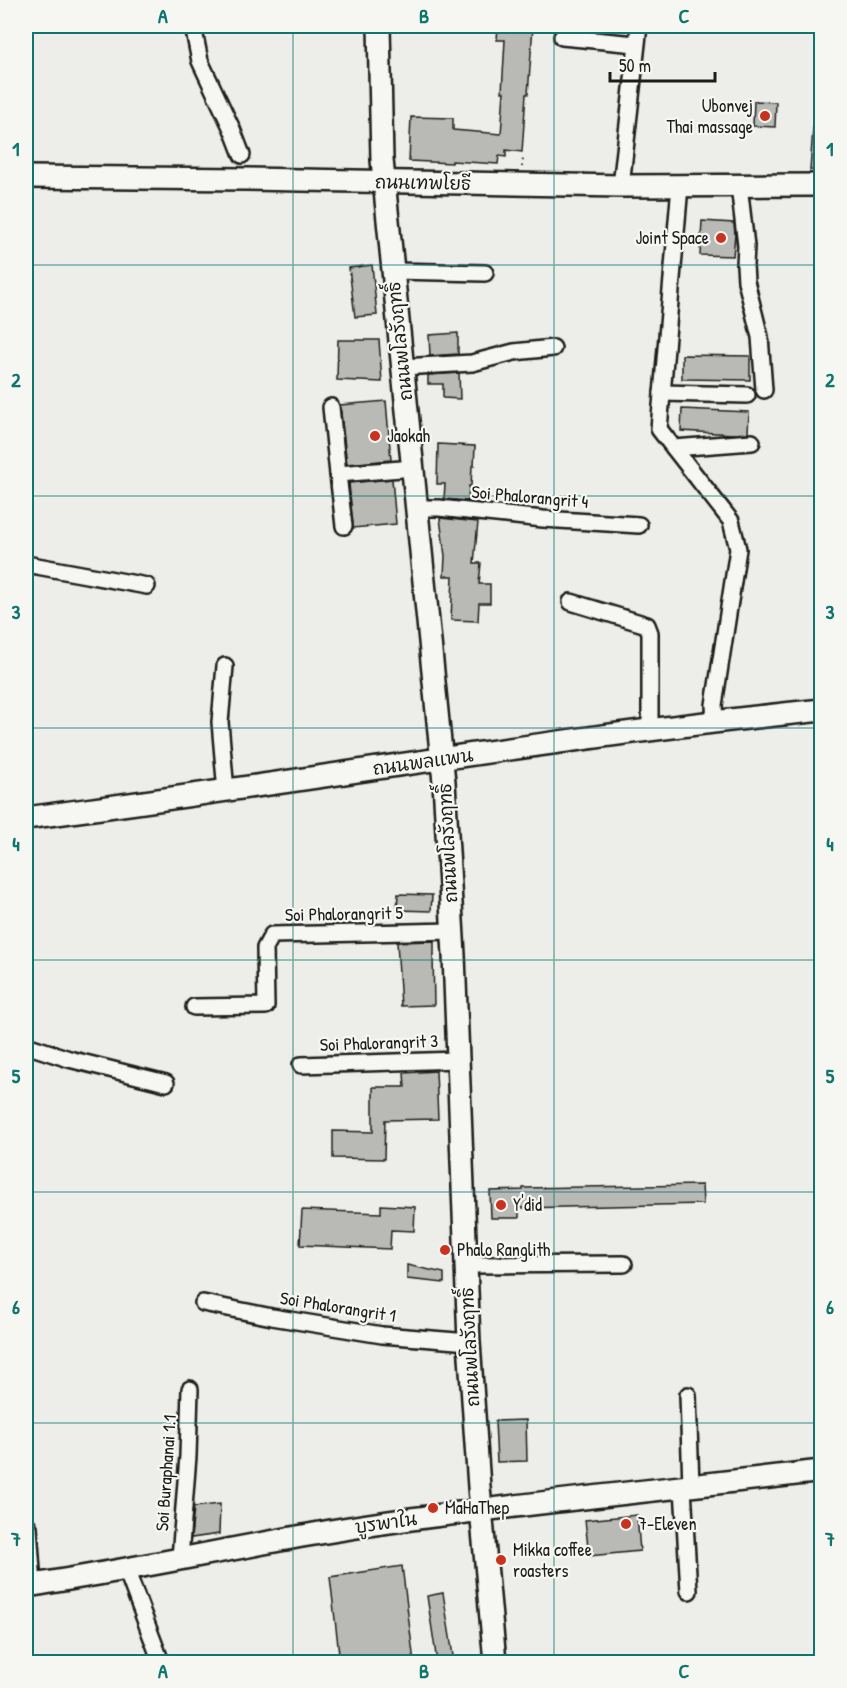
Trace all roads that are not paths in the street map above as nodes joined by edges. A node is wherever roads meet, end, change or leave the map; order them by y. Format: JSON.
{"nodes":[{"id":1,"x":193,"y":26,"type":"edge"},
{"id":2,"x":379,"y":26,"type":"edge"},
{"id":3,"x":639,"y":26,"type":"edge"},
{"id":4,"x":562,"y":37,"type":"dead end"},
{"id":5,"x":636,"y":44,"type":"junction"},
{"id":6,"x":242,"y":155,"type":"dead end"},
{"id":7,"x":26,"y":177,"type":"edge"},
{"id":8,"x":384,"y":182,"type":"junction"},
{"id":9,"x":739,"y":185,"type":"junction"},
{"id":10,"x":822,"y":185,"type":"edge"},
{"id":11,"x":621,"y":186,"type":"junction"},
{"id":12,"x":680,"y":186,"type":"junction"},
{"id":13,"x":393,"y":271,"type":"junction"},
{"id":14,"x":484,"y":273,"type":"dead end"},
{"id":15,"x":553,"y":348,"type":"dead end"},
{"id":16,"x":402,"y":367,"type":"junction"},
{"id":17,"x":764,"y":390,"type":"dead end"},
{"id":18,"x":662,"y":393,"type":"junction"},
{"id":19,"x":747,"y":395,"type":"dead end"},
{"id":20,"x":331,"y":407,"type":"dead end"},
{"id":21,"x":752,"y":442,"type":"dead end"},
{"id":22,"x":674,"y":448,"type":"junction"},
{"id":23,"x":414,"y":468,"type":"junction"},
{"id":24,"x":338,"y":474,"type":"junction"},
{"id":25,"x":418,"y":508,"type":"junction"},
{"id":26,"x":639,"y":525,"type":"dead end"},
{"id":27,"x":344,"y":526,"type":"dead end"},
{"id":28,"x":26,"y":564,"type":"edge"},
{"id":29,"x":147,"y":586,"type":"dead end"},
{"id":30,"x":571,"y":602,"type":"dead end"},
{"id":31,"x":225,"y":666,"type":"dead end"},
{"id":32,"x":821,"y":714,"type":"edge"},
{"id":33,"x":715,"y":721,"type":"junction"},
{"id":34,"x":650,"y":729,"type":"junction"},
{"id":35,"x":442,"y":759,"type":"junction"},
{"id":36,"x":226,"y":792,"type":"junction"},
{"id":37,"x":26,"y":818,"type":"edge"},
{"id":38,"x":453,"y":931,"type":"junction"},
{"id":39,"x":194,"y":1007,"type":"dead end"},
{"id":40,"x":26,"y":1045,"type":"edge"},
{"id":41,"x":458,"y":1060,"type":"junction"},
{"id":42,"x":301,"y":1065,"type":"dead end"},
{"id":43,"x":166,"y":1083,"type":"dead end"},
{"id":44,"x":466,"y":1264,"type":"junction"},
{"id":45,"x":624,"y":1264,"type":"dead end"},
{"id":46,"x":203,"y":1303,"type":"dead end"},
{"id":47,"x":469,"y":1342,"type":"junction"},
{"id":48,"x":190,"y":1389,"type":"dead end"},
{"id":49,"x":688,"y":1395,"type":"dead end"},
{"id":50,"x":822,"y":1471,"type":"edge"},
{"id":51,"x":687,"y":1487,"type":"junction"},
{"id":52,"x":481,"y":1511,"type":"junction"},
{"id":53,"x":26,"y":1528,"type":"edge"},
{"id":54,"x":180,"y":1558,"type":"junction"},
{"id":55,"x":126,"y":1569,"type":"junction"},
{"id":56,"x":28,"y":1586,"type":"edge"},
{"id":57,"x":689,"y":1592,"type":"dead end"},
{"id":58,"x":161,"y":1662,"type":"edge"},
{"id":59,"x":495,"y":1662,"type":"edge"}],
"edges":[{"from":1,"to":6,"type":"street"},
{"from":2,"to":8,"type":"street","name":"ถนนพโลรังฤทธิ์"},
{"from":3,"to":5,"type":"street"},
{"from":4,"to":5,"type":"street"},
{"from":5,"to":11,"type":"street"},
{"from":7,"to":8,"type":"street","name":"ถนนเทพโยธี"},
{"from":8,"to":11,"type":"street","name":"ถนนเทพโยธี"},
{"from":8,"to":13,"type":"street","name":"ถนนพโลรังฤทธิ์"},
{"from":9,"to":10,"type":"street","name":"ถนนเทพโยธี"},
{"from":9,"to":12,"type":"street","name":"ถนนเทพโยธี"},
{"from":9,"to":17,"type":"street"},
{"from":11,"to":12,"type":"street","name":"ถนนเทพโยธี"},
{"from":12,"to":18,"type":"street"},
{"from":13,"to":14,"type":"street"},
{"from":13,"to":16,"type":"street","name":"ถนนพโลรังฤทธิ์"},
{"from":15,"to":16,"type":"street"},
{"from":16,"to":23,"type":"street","name":"ถนนพโลรังฤทธิ์"},
{"from":18,"to":19,"type":"street"},
{"from":18,"to":22,"type":"street"},
{"from":20,"to":24,"type":"street"},
{"from":21,"to":22,"type":"street"},
{"from":22,"to":33,"type":"street"},
{"from":23,"to":24,"type":"street"},
{"from":23,"to":25,"type":"street","name":"ถนนพโลรังฤทธิ์"},
{"from":24,"to":27,"type":"street"},
{"from":25,"to":26,"type":"street","name":"Soi Phalorangrit 4"},
{"from":25,"to":35,"type":"street","name":"ถนนพโลรังฤทธิ์"},
{"from":28,"to":29,"type":"street"},
{"from":30,"to":34,"type":"street"},
{"from":31,"to":36,"type":"street"},
{"from":32,"to":33,"type":"street","name":"ถนนพลแพน"},
{"from":33,"to":34,"type":"street","name":"ถนนพลแพน"},
{"from":34,"to":35,"type":"street","name":"ถนนพลแพน"},
{"from":35,"to":36,"type":"street","name":"ถนนพลแพน"},
{"from":35,"to":38,"type":"street","name":"ถนนพโลรังฤทธิ์"},
{"from":36,"to":37,"type":"street","name":"ถนนพลแพน"},
{"from":38,"to":39,"type":"street","name":"Soi Phalorangrit 5"},
{"from":38,"to":41,"type":"street","name":"ถนนพโลรังฤทธิ์"},
{"from":40,"to":43,"type":"street"},
{"from":41,"to":42,"type":"street","name":"Soi Phalorangrit 3"},
{"from":41,"to":44,"type":"street","name":"ถนนพโลรังฤทธิ์"},
{"from":44,"to":45,"type":"street"},
{"from":44,"to":47,"type":"street","name":"ถนนพโลรังฤทธิ์"},
{"from":46,"to":47,"type":"street","name":"Soi Phalorangrit 1"},
{"from":47,"to":52,"type":"street","name":"ถนนพโลรังฤทธิ์"},
{"from":48,"to":54,"type":"street","name":"Soi Buraphanai 1.1"},
{"from":49,"to":51,"type":"street"},
{"from":50,"to":51,"type":"street","name":"บูรพาใน"},
{"from":51,"to":52,"type":"street","name":"บูรพาใน"},
{"from":51,"to":57,"type":"street"},
{"from":52,"to":54,"type":"street","name":"บูรพาใน"},
{"from":52,"to":59,"type":"street","name":"ถนนพโลรังฤทธิ์"},
{"from":53,"to":56,"type":"street"},
{"from":54,"to":55,"type":"street","name":"บูรพาใน"},
{"from":55,"to":56,"type":"street","name":"บูรพาใน"},
{"from":55,"to":58,"type":"street"}]}
